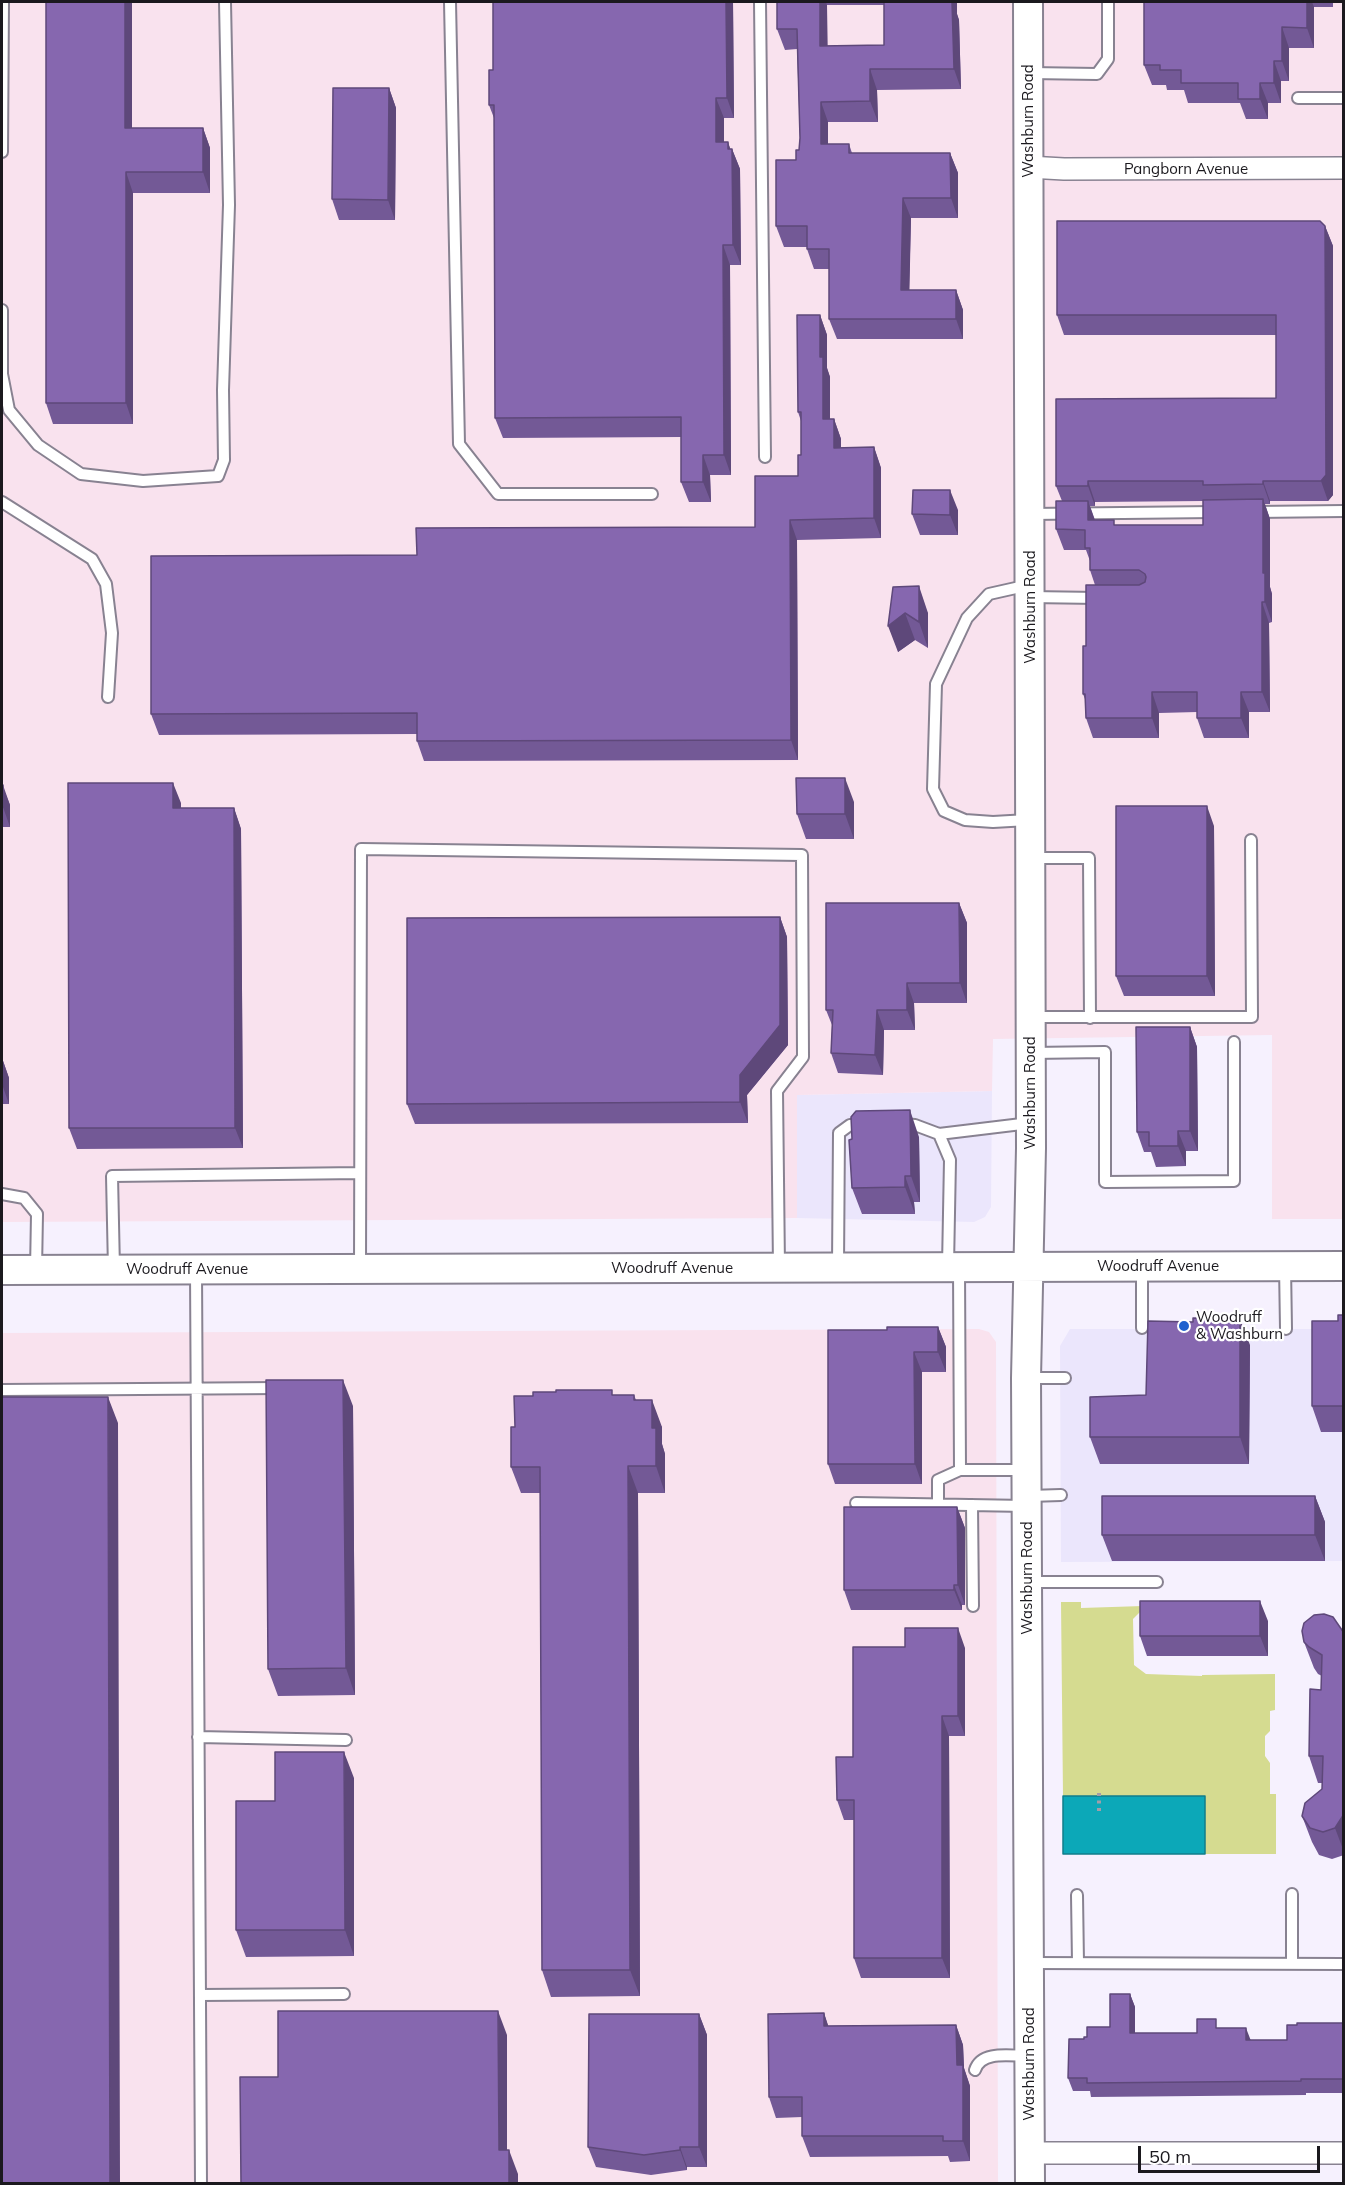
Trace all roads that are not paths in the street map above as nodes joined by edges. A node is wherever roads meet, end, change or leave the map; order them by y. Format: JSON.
{"nodes":[{"id":1,"x":3,"y":2,"type":"edge"},
{"id":2,"x":225,"y":2,"type":"edge"},
{"id":3,"x":450,"y":2,"type":"edge"},
{"id":4,"x":760,"y":2,"type":"edge"},
{"id":5,"x":1028,"y":2,"type":"edge"},
{"id":6,"x":1108,"y":2,"type":"edge"},
{"id":7,"x":1028,"y":74,"type":"junction"},
{"id":8,"x":1298,"y":98,"type":"dead end"},
{"id":9,"x":1344,"y":98,"type":"edge"},
{"id":10,"x":2,"y":152,"type":"edge"},
{"id":11,"x":1029,"y":167,"type":"junction"},
{"id":12,"x":1344,"y":168,"type":"edge"},
{"id":13,"x":2,"y":310,"type":"edge"},
{"id":14,"x":765,"y":457,"type":"dead end"},
{"id":15,"x":652,"y":494,"type":"dead end"},
{"id":16,"x":4,"y":508,"type":"edge"},
{"id":17,"x":1344,"y":511,"type":"edge"},
{"id":18,"x":1030,"y":514,"type":"junction"},
{"id":19,"x":1030,"y":591,"type":"junction"},
{"id":20,"x":1106,"y":598,"type":"edge"},
{"id":21,"x":108,"y":697,"type":"dead end"},
{"id":22,"x":1030,"y":820,"type":"junction"},
{"id":23,"x":1251,"y":840,"type":"dead end"},
{"id":24,"x":1030,"y":858,"type":"junction"},
{"id":25,"x":1030,"y":1017,"type":"junction"},
{"id":26,"x":1090,"y":1018,"type":"junction"},
{"id":27,"x":1234,"y":1042,"type":"dead end"},
{"id":28,"x":1030,"y":1053,"type":"junction"},
{"id":29,"x":1030,"y":1123,"type":"junction"},
{"id":30,"x":939,"y":1134,"type":"junction"},
{"id":31,"x":360,"y":1173,"type":"junction"},
{"id":32,"x":2,"y":1194,"type":"edge"},
{"id":33,"x":1029,"y":1266,"type":"junction"},
{"id":34,"x":1142,"y":1266,"type":"junction"},
{"id":35,"x":1285,"y":1266,"type":"junction"},
{"id":36,"x":1344,"y":1266,"type":"edge"},
{"id":37,"x":779,"y":1267,"type":"junction"},
{"id":38,"x":838,"y":1267,"type":"junction"},
{"id":39,"x":953,"y":1267,"type":"junction"},
{"id":40,"x":196,"y":1269,"type":"junction"},
{"id":41,"x":360,"y":1269,"type":"junction"},
{"id":42,"x":2,"y":1270,"type":"edge"},
{"id":43,"x":36,"y":1270,"type":"junction"},
{"id":44,"x":114,"y":1270,"type":"junction"},
{"id":45,"x":1142,"y":1328,"type":"dead end"},
{"id":46,"x":1286,"y":1329,"type":"dead end"},
{"id":47,"x":1026,"y":1378,"type":"junction"},
{"id":48,"x":1065,"y":1378,"type":"dead end"},
{"id":49,"x":197,"y":1388,"type":"junction"},
{"id":50,"x":288,"y":1388,"type":"edge"},
{"id":51,"x":2,"y":1390,"type":"edge"},
{"id":52,"x":960,"y":1470,"type":"junction"},
{"id":53,"x":1027,"y":1490,"type":"junction"},
{"id":54,"x":1061,"y":1495,"type":"dead end"},
{"id":55,"x":856,"y":1503,"type":"dead end"},
{"id":56,"x":938,"y":1504,"type":"junction"},
{"id":57,"x":972,"y":1505,"type":"junction"},
{"id":58,"x":1157,"y":1581,"type":"dead end"},
{"id":59,"x":1027,"y":1582,"type":"junction"},
{"id":60,"x":973,"y":1606,"type":"dead end"},
{"id":61,"x":198,"y":1737,"type":"junction"},
{"id":62,"x":345,"y":1740,"type":"dead end"},
{"id":63,"x":1292,"y":1894,"type":"dead end"},
{"id":64,"x":1077,"y":1895,"type":"dead end"},
{"id":65,"x":1029,"y":1963,"type":"junction"},
{"id":66,"x":1078,"y":1963,"type":"junction"},
{"id":67,"x":1292,"y":1964,"type":"junction"},
{"id":68,"x":1344,"y":1964,"type":"edge"},
{"id":69,"x":344,"y":1994,"type":"dead end"},
{"id":70,"x":200,"y":1995,"type":"junction"},
{"id":71,"x":1030,"y":2056,"type":"junction"},
{"id":72,"x":975,"y":2070,"type":"dead end"},
{"id":73,"x":1030,"y":2152,"type":"junction"},
{"id":74,"x":1344,"y":2153,"type":"edge"},
{"id":75,"x":201,"y":2184,"type":"edge"},
{"id":76,"x":1030,"y":2184,"type":"edge"}],
"edges":[{"from":1,"to":10,"type":"lane"},
{"from":2,"to":13,"type":"lane"},
{"from":3,"to":15,"type":"lane"},
{"from":4,"to":14,"type":"lane"},
{"from":5,"to":7,"type":"street","name":"Washburn Road"},
{"from":6,"to":7,"type":"lane"},
{"from":7,"to":11,"type":"street","name":"Washburn Road"},
{"from":8,"to":9,"type":"lane"},
{"from":11,"to":12,"type":"street","name":"Pangborn Avenue"},
{"from":11,"to":18,"type":"street","name":"Washburn Road"},
{"from":16,"to":21,"type":"lane"},
{"from":17,"to":18,"type":"lane"},
{"from":18,"to":19,"type":"street","name":"Washburn Road"},
{"from":19,"to":20,"type":"lane"},
{"from":19,"to":22,"type":"street","name":"Washburn Road"},
{"from":19,"to":22,"type":"lane"},
{"from":22,"to":24,"type":"street","name":"Washburn Road"},
{"from":23,"to":26,"type":"lane"},
{"from":24,"to":25,"type":"street","name":"Washburn Road"},
{"from":24,"to":26,"type":"lane"},
{"from":25,"to":26,"type":"lane"},
{"from":25,"to":28,"type":"street","name":"Washburn Road"},
{"from":27,"to":28,"type":"lane"},
{"from":28,"to":29,"type":"street","name":"Washburn Road"},
{"from":29,"to":30,"type":"lane"},
{"from":29,"to":33,"type":"street","name":"Washburn Road"},
{"from":30,"to":38,"type":"lane"},
{"from":30,"to":39,"type":"lane"},
{"from":31,"to":37,"type":"lane"},
{"from":31,"to":41,"type":"lane"},
{"from":31,"to":44,"type":"lane"},
{"from":32,"to":43,"type":"lane"},
{"from":33,"to":34,"type":"street","name":"Woodruff Avenue"},
{"from":33,"to":39,"type":"street","name":"Woodruff Avenue"},
{"from":33,"to":47,"type":"street","name":"Washburn Road"},
{"from":34,"to":35,"type":"street","name":"Woodruff Avenue"},
{"from":34,"to":45,"type":"lane"},
{"from":35,"to":36,"type":"street","name":"Woodruff Avenue"},
{"from":35,"to":46,"type":"lane"},
{"from":37,"to":38,"type":"street","name":"Woodruff Avenue"},
{"from":37,"to":41,"type":"street","name":"Woodruff Avenue"},
{"from":38,"to":39,"type":"street","name":"Woodruff Avenue"},
{"from":39,"to":52,"type":"lane"},
{"from":40,"to":41,"type":"street","name":"Woodruff Avenue"},
{"from":40,"to":44,"type":"street","name":"Woodruff Avenue"},
{"from":40,"to":49,"type":"lane"},
{"from":42,"to":43,"type":"street","name":"Woodruff Avenue"},
{"from":43,"to":44,"type":"street","name":"Woodruff Avenue"},
{"from":47,"to":48,"type":"lane"},
{"from":47,"to":53,"type":"street","name":"Washburn Road"},
{"from":49,"to":50,"type":"lane"},
{"from":49,"to":51,"type":"lane"},
{"from":49,"to":61,"type":"lane"},
{"from":52,"to":53,"type":"lane"},
{"from":52,"to":56,"type":"lane"},
{"from":53,"to":54,"type":"lane"},
{"from":53,"to":57,"type":"lane"},
{"from":53,"to":59,"type":"street","name":"Washburn Road"},
{"from":55,"to":56,"type":"lane"},
{"from":56,"to":57,"type":"lane"},
{"from":57,"to":60,"type":"lane"},
{"from":58,"to":59,"type":"lane"},
{"from":59,"to":65,"type":"street","name":"Washburn Road"},
{"from":61,"to":62,"type":"lane"},
{"from":61,"to":70,"type":"lane"},
{"from":63,"to":67,"type":"lane"},
{"from":64,"to":66,"type":"lane"},
{"from":65,"to":66,"type":"lane"},
{"from":65,"to":71,"type":"street","name":"Washburn Road"},
{"from":66,"to":67,"type":"lane"},
{"from":67,"to":68,"type":"lane"},
{"from":69,"to":70,"type":"lane"},
{"from":70,"to":75,"type":"lane"},
{"from":71,"to":72,"type":"lane"},
{"from":71,"to":73,"type":"street","name":"Washburn Road"},
{"from":73,"to":74,"type":"street"},
{"from":73,"to":76,"type":"street","name":"Washburn Road"}]}
